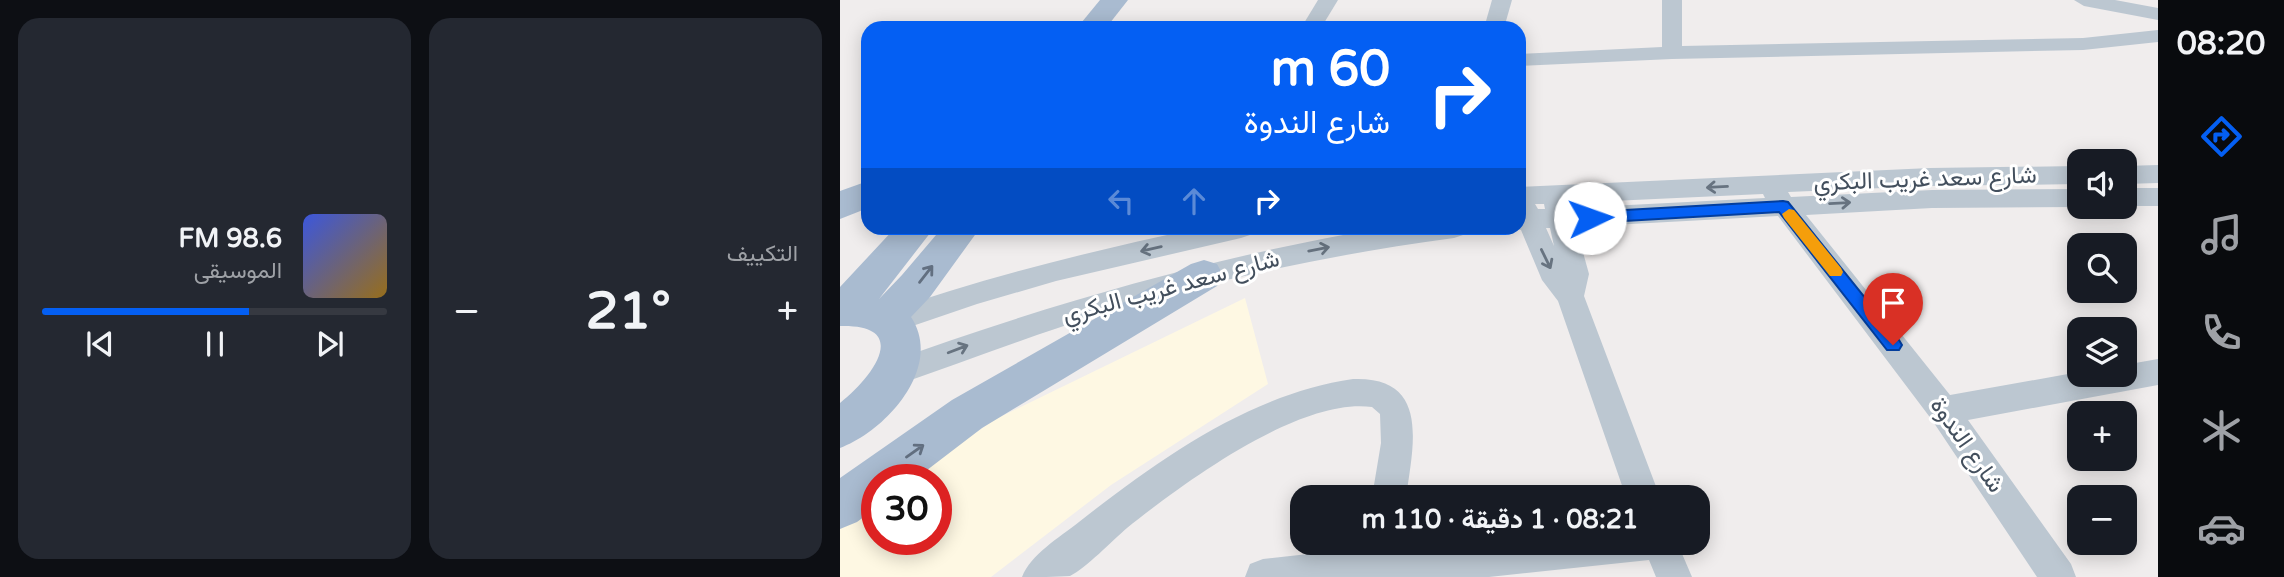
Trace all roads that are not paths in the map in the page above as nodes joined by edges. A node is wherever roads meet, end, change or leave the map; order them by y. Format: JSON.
{"nodes":[{"id":1,"x":1115,"y":0,"type":"edge"},
{"id":2,"x":1143,"y":0,"type":"edge"},
{"id":3,"x":1328,"y":0,"type":"edge"},
{"id":4,"x":1502,"y":0,"type":"edge"},
{"id":5,"x":1672,"y":0,"type":"edge"},
{"id":6,"x":2084,"y":0,"type":"edge"},
{"id":7,"x":2158,"y":14,"type":"edge"},
{"id":8,"x":1097,"y":21,"type":"edge"},
{"id":9,"x":1126,"y":21,"type":"edge"},
{"id":10,"x":1315,"y":21,"type":"edge"},
{"id":11,"x":1496,"y":21,"type":"edge"},
{"id":12,"x":2158,"y":36,"type":"edge"},
{"id":13,"x":1672,"y":53,"type":"junction"},
{"id":14,"x":1526,"y":60,"type":"edge"},
{"id":15,"x":2158,"y":174,"type":"edge"},
{"id":16,"x":2067,"y":175,"type":"edge"},
{"id":17,"x":2137,"y":175,"type":"edge"},
{"id":18,"x":1776,"y":195,"type":"junction"},
{"id":19,"x":861,"y":196,"type":"edge"},
{"id":20,"x":2137,"y":197,"type":"edge"},
{"id":21,"x":2158,"y":197,"type":"edge"},
{"id":22,"x":2067,"y":198,"type":"edge"},
{"id":23,"x":840,"y":206,"type":"edge"},
{"id":24,"x":1526,"y":208,"type":"edge"},
{"id":25,"x":1558,"y":208,"type":"junction"},
{"id":26,"x":1526,"y":218,"type":"edge"},
{"id":27,"x":910,"y":235,"type":"edge"},
{"id":28,"x":956,"y":235,"type":"edge"},
{"id":29,"x":1210,"y":235,"type":"edge"},
{"id":30,"x":1393,"y":235,"type":"edge"},
{"id":31,"x":1204,"y":275,"type":"junction"},
{"id":32,"x":1570,"y":296,"type":"junction"},
{"id":33,"x":841,"y":310,"type":"edge"},
{"id":34,"x":889,"y":319,"type":"junction"},
{"id":35,"x":2158,"y":372,"type":"edge"},
{"id":36,"x":894,"y":373,"type":"junction"},
{"id":37,"x":1943,"y":410,"type":"junction"},
{"id":38,"x":840,"y":428,"type":"edge"},
{"id":39,"x":1390,"y":485,"type":"edge"},
{"id":40,"x":1639,"y":485,"type":"edge"},
{"id":41,"x":840,"y":506,"type":"edge"},
{"id":42,"x":1371,"y":555,"type":"edge"},
{"id":43,"x":1409,"y":555,"type":"edge"},
{"id":44,"x":1529,"y":555,"type":"edge"},
{"id":45,"x":1663,"y":555,"type":"edge"},
{"id":46,"x":1040,"y":577,"type":"edge"},
{"id":47,"x":1263,"y":577,"type":"edge"},
{"id":48,"x":1674,"y":577,"type":"edge"},
{"id":49,"x":2058,"y":577,"type":"edge"}],
"edges":[{"from":1,"to":8,"type":"main road"},
{"from":2,"to":9,"type":"main road"},
{"from":3,"to":10,"type":"street"},
{"from":4,"to":11,"type":"street"},
{"from":5,"to":13,"type":"street"},
{"from":6,"to":7,"type":"street"},
{"from":12,"to":13,"type":"street"},
{"from":13,"to":14,"type":"street"},
{"from":15,"to":17,"type":"street"},
{"from":16,"to":18,"type":"street","name":"شارع سعد غريب البكري"},
{"from":18,"to":22,"type":"street","name":"شارع سعد غريب البكري","one_way":true},
{"from":18,"to":25,"type":"street","name":"شارع سعد غريب البكري"},
{"from":18,"to":37,"type":"street","name":"شارع الندوة"},
{"from":19,"to":23,"type":"main road"},
{"from":20,"to":21,"type":"street"},
{"from":24,"to":25,"type":"street","name":"شارع سعد غريب البكري"},
{"from":25,"to":32,"type":"street"},
{"from":26,"to":32,"type":"street","one_way":true},
{"from":27,"to":33,"type":"main road"},
{"from":34,"to":28,"type":"main road","one_way":true},
{"from":29,"to":34,"type":"street","name":"شارع سعد غريب البكري","one_way":true},
{"from":31,"to":30,"type":"street","name":"شارع سعد غريب البكري","one_way":true},
{"from":36,"to":31,"type":"street","name":"شارع سعد غريب البكري","one_way":true},
{"from":41,"to":31,"type":"main road","one_way":true},
{"from":32,"to":40,"type":"street"},
{"from":33,"to":34,"type":"main road"},
{"from":34,"to":36,"type":"main road"},
{"from":35,"to":37,"type":"street"},
{"from":36,"to":38,"type":"main road"},
{"from":37,"to":49,"type":"street","name":"شارع الندوة"},
{"from":39,"to":46,"type":"street"},
{"from":42,"to":47,"type":"street"},
{"from":43,"to":44,"type":"street"},
{"from":45,"to":48,"type":"street"}]}
